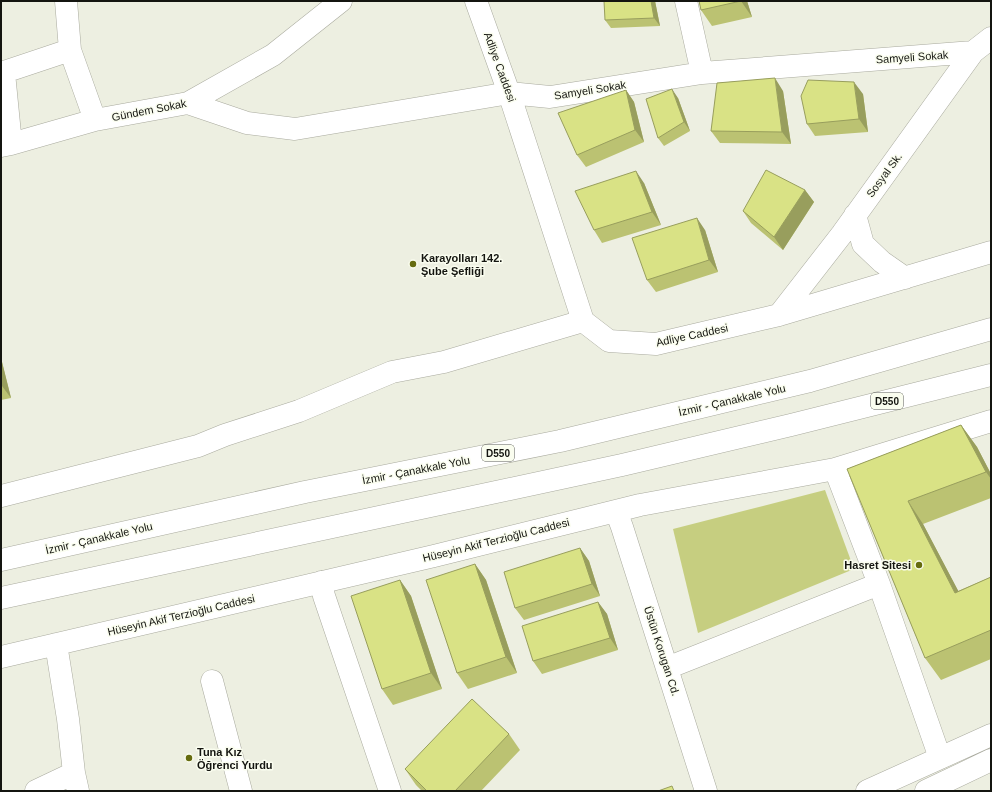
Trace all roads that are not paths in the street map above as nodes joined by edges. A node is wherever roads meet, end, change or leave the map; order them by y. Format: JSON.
{"nodes":[{"id":1,"x":66,"y":1,"type":"edge"},
{"id":2,"x":341,"y":1,"type":"edge"},
{"id":3,"x":476,"y":1,"type":"edge"},
{"id":4,"x":686,"y":1,"type":"edge"},
{"id":5,"x":991,"y":38,"type":"edge"},
{"id":6,"x":70,"y":50,"type":"junction"},
{"id":7,"x":973,"y":52,"type":"junction"},
{"id":8,"x":2,"y":73,"type":"edge"},
{"id":9,"x":702,"y":73,"type":"junction"},
{"id":10,"x":509,"y":93,"type":"junction"},
{"id":11,"x":188,"y":103,"type":"junction"},
{"id":12,"x":95,"y":120,"type":"junction"},
{"id":13,"x":6,"y":145,"type":"edge"},
{"id":14,"x":855,"y":215,"type":"junction"},
{"id":15,"x":991,"y":252,"type":"edge"},
{"id":16,"x":905,"y":278,"type":"junction"},
{"id":17,"x":779,"y":315,"type":"junction"},
{"id":18,"x":583,"y":321,"type":"junction"},
{"id":19,"x":991,"y":329,"type":"edge"},
{"id":20,"x":991,"y":375,"type":"edge"},
{"id":21,"x":991,"y":422,"type":"edge"},
{"id":22,"x":835,"y":469,"type":"junction"},
{"id":23,"x":1,"y":496,"type":"edge"},
{"id":24,"x":616,"y":511,"type":"junction"},
{"id":25,"x":1,"y":560,"type":"edge"},
{"id":26,"x":321,"y":582,"type":"junction"},
{"id":27,"x":879,"y":584,"type":"junction"},
{"id":28,"x":1,"y":598,"type":"edge"},
{"id":29,"x":56,"y":644,"type":"junction"},
{"id":30,"x":1,"y":657,"type":"edge"},
{"id":31,"x":667,"y":668,"type":"junction"},
{"id":32,"x":212,"y":681,"type":"dead end"},
{"id":33,"x":991,"y":735,"type":"edge"},
{"id":34,"x":940,"y":758,"type":"junction"},
{"id":35,"x":991,"y":760,"type":"edge"},
{"id":36,"x":76,"y":782,"type":"edge"},
{"id":37,"x":36,"y":791,"type":"edge"},
{"id":38,"x":242,"y":791,"type":"edge"},
{"id":39,"x":390,"y":791,"type":"edge"},
{"id":40,"x":706,"y":791,"type":"edge"},
{"id":41,"x":867,"y":791,"type":"edge"},
{"id":42,"x":926,"y":791,"type":"edge"}],
"edges":[{"from":1,"to":6,"type":"main road"},
{"from":2,"to":11,"type":"main road","name":"Gündem Sokak"},
{"from":3,"to":10,"type":"main road","name":"Adliye Caddesi"},
{"from":4,"to":9,"type":"main road"},
{"from":5,"to":7,"type":"main road","name":"Sosyal Sk."},
{"from":6,"to":8,"type":"main road"},
{"from":6,"to":12,"type":"main road"},
{"from":7,"to":9,"type":"main road","name":"Samyeli Sokak"},
{"from":7,"to":14,"type":"main road","name":"Sosyal Sk."},
{"from":8,"to":13,"type":"main road"},
{"from":9,"to":10,"type":"main road","name":"Samyeli Sokak"},
{"from":10,"to":11,"type":"main road","name":"Samyeli Sokak"},
{"from":10,"to":18,"type":"main road","name":"Adliye Caddesi"},
{"from":11,"to":12,"type":"main road","name":"Gündem Sokak"},
{"from":12,"to":13,"type":"main road","name":"Gündem Sokak"},
{"from":14,"to":16,"type":"main road"},
{"from":14,"to":17,"type":"main road","name":"Sosyal Sk."},
{"from":15,"to":16,"type":"main road","name":"Adliye Caddesi"},
{"from":16,"to":17,"type":"main road","name":"Adliye Caddesi"},
{"from":17,"to":18,"type":"main road","name":"Adliye Caddesi"},
{"from":18,"to":23,"type":"main road"},
{"from":19,"to":25,"type":"main road","name":"İzmir - Çanakkale Yolu","number":"D550"},
{"from":20,"to":28,"type":"main road","number":"D550"},
{"from":21,"to":22,"type":"main road","name":"Hüseyin Akif Terzioğlu Caddesi"},
{"from":22,"to":24,"type":"main road","name":"Hüseyin Akif Terzioğlu Caddesi"},
{"from":22,"to":27,"type":"main road"},
{"from":24,"to":26,"type":"main road","name":"Hüseyin Akif Terzioğlu Caddesi"},
{"from":24,"to":31,"type":"main road","name":"Üstün Korugan Cd."},
{"from":26,"to":29,"type":"main road","name":"Hüseyin Akif Terzioğlu Caddesi"},
{"from":26,"to":39,"type":"main road"},
{"from":27,"to":31,"type":"main road"},
{"from":27,"to":34,"type":"main road"},
{"from":29,"to":30,"type":"main road","name":"Hüseyin Akif Terzioğlu Caddesi"},
{"from":29,"to":36,"type":"main road"},
{"from":31,"to":40,"type":"main road","name":"Üstün Korugan Cd."},
{"from":32,"to":38,"type":"main road"},
{"from":33,"to":34,"type":"main road"},
{"from":34,"to":41,"type":"main road"},
{"from":35,"to":42,"type":"main road"},
{"from":36,"to":37,"type":"main road"}]}
